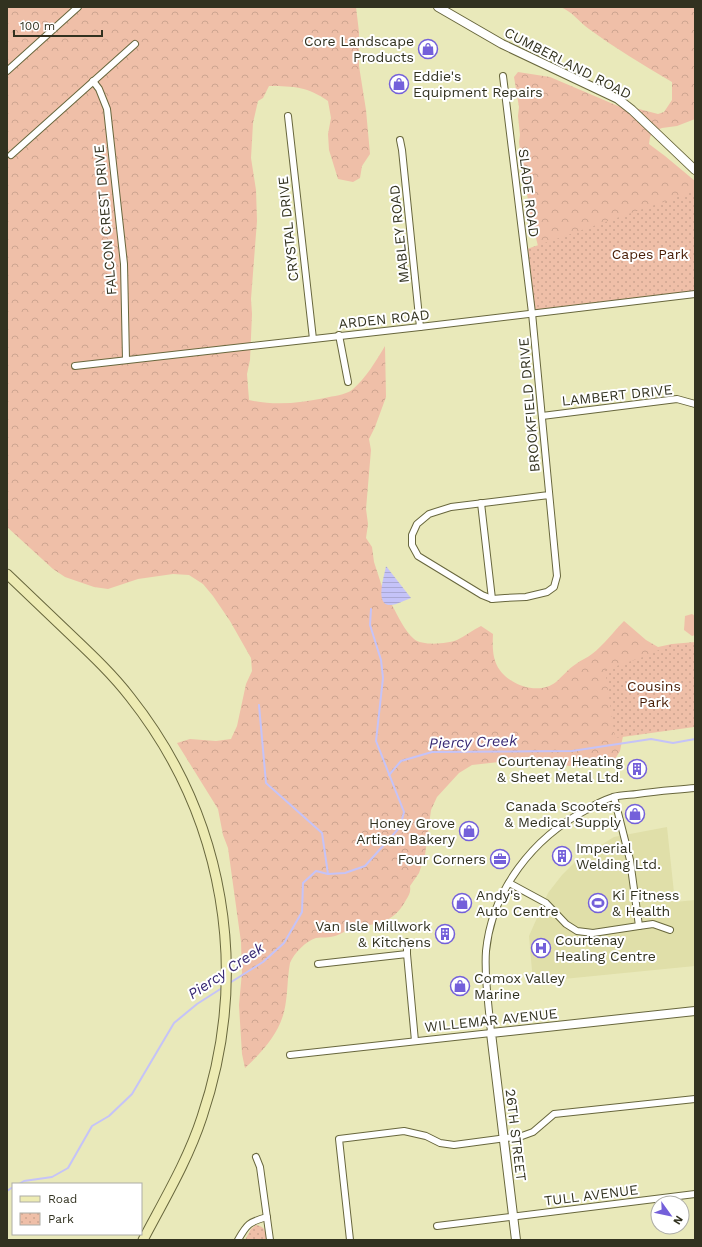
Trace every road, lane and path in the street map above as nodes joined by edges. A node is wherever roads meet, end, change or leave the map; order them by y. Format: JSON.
{"nodes":[{"id":1,"x":78,"y":7,"type":"edge"},
{"id":2,"x":438,"y":7,"type":"edge"},
{"id":3,"x":135,"y":44,"type":"dead end"},
{"id":4,"x":7,"y":71,"type":"edge"},
{"id":5,"x":503,"y":76,"type":"dead end"},
{"id":6,"x":93,"y":81,"type":"junction"},
{"id":7,"x":288,"y":116,"type":"dead end"},
{"id":8,"x":400,"y":140,"type":"dead end"},
{"id":9,"x":11,"y":155,"type":"dead end"},
{"id":10,"x":695,"y":170,"type":"edge"},
{"id":11,"x":695,"y":294,"type":"edge"},
{"id":12,"x":532,"y":313,"type":"junction"},
{"id":13,"x":420,"y":327,"type":"junction"},
{"id":14,"x":339,"y":336,"type":"junction"},
{"id":15,"x":313,"y":339,"type":"junction"},
{"id":16,"x":126,"y":360,"type":"junction"},
{"id":17,"x":75,"y":366,"type":"dead end"},
{"id":18,"x":348,"y":382,"type":"dead end"},
{"id":19,"x":695,"y":404,"type":"edge"},
{"id":20,"x":542,"y":416,"type":"junction"},
{"id":21,"x":549,"y":495,"type":"junction"},
{"id":22,"x":481,"y":503,"type":"junction"},
{"id":23,"x":7,"y":574,"type":"edge"},
{"id":24,"x":492,"y":599,"type":"junction"},
{"id":25,"x":695,"y":788,"type":"edge"},
{"id":26,"x":614,"y":797,"type":"junction"},
{"id":27,"x":509,"y":883,"type":"junction"},
{"id":28,"x":638,"y":926,"type":"junction"},
{"id":29,"x":670,"y":930,"type":"dead end"},
{"id":30,"x":407,"y":942,"type":"dead end"},
{"id":31,"x":407,"y":954,"type":"junction"},
{"id":32,"x":318,"y":964,"type":"dead end"},
{"id":33,"x":695,"y":1011,"type":"edge"},
{"id":34,"x":491,"y":1033,"type":"junction"},
{"id":35,"x":415,"y":1041,"type":"junction"},
{"id":36,"x":290,"y":1055,"type":"dead end"},
{"id":37,"x":695,"y":1099,"type":"edge"},
{"id":38,"x":503,"y":1139,"type":"junction"},
{"id":39,"x":256,"y":1157,"type":"dead end"},
{"id":40,"x":695,"y":1194,"type":"edge"},
{"id":41,"x":513,"y":1216,"type":"junction"},
{"id":42,"x":267,"y":1217,"type":"junction"},
{"id":43,"x":437,"y":1226,"type":"dead end"},
{"id":44,"x":143,"y":1240,"type":"edge"},
{"id":45,"x":238,"y":1240,"type":"edge"},
{"id":46,"x":270,"y":1240,"type":"edge"},
{"id":47,"x":350,"y":1240,"type":"edge"},
{"id":48,"x":516,"y":1240,"type":"edge"}],
"edges":[{"from":1,"to":4,"type":"street"},
{"from":2,"to":10,"type":"street","name":"CUMBERLAND ROAD"},
{"from":3,"to":6,"type":"street"},
{"from":5,"to":12,"type":"street","name":"SLADE ROAD"},
{"from":6,"to":9,"type":"street"},
{"from":6,"to":16,"type":"street","name":"FALCON CREST DRIVE"},
{"from":7,"to":15,"type":"street","name":"CRYSTAL DRIVE"},
{"from":8,"to":13,"type":"street","name":"MABLEY ROAD"},
{"from":11,"to":12,"type":"street","name":"ARDEN ROAD"},
{"from":12,"to":13,"type":"street","name":"ARDEN ROAD"},
{"from":12,"to":20,"type":"street","name":"BROOKFIELD DRIVE"},
{"from":13,"to":14,"type":"street","name":"ARDEN ROAD"},
{"from":14,"to":15,"type":"street","name":"ARDEN ROAD"},
{"from":14,"to":18,"type":"street"},
{"from":15,"to":16,"type":"street","name":"ARDEN ROAD"},
{"from":16,"to":17,"type":"street","name":"ARDEN ROAD"},
{"from":19,"to":20,"type":"street","name":"LAMBERT DRIVE"},
{"from":20,"to":21,"type":"street","name":"BROOKFIELD DRIVE"},
{"from":21,"to":22,"type":"street","name":"BROOKFIELD DRIVE"},
{"from":21,"to":24,"type":"street","name":"BROOKFIELD DRIVE"},
{"from":22,"to":24,"type":"street"},
{"from":22,"to":24,"type":"street","name":"BROOKFIELD DRIVE"},
{"from":23,"to":44,"type":"main road"},
{"from":25,"to":26,"type":"street"},
{"from":26,"to":27,"type":"street"},
{"from":26,"to":28,"type":"street"},
{"from":27,"to":28,"type":"street"},
{"from":27,"to":34,"type":"street"},
{"from":28,"to":29,"type":"street"},
{"from":30,"to":31,"type":"street"},
{"from":31,"to":32,"type":"street"},
{"from":31,"to":35,"type":"street"},
{"from":33,"to":34,"type":"street","name":"WILLEMAR AVENUE"},
{"from":34,"to":35,"type":"street","name":"WILLEMAR AVENUE"},
{"from":34,"to":38,"type":"street","name":"26TH STREET"},
{"from":35,"to":36,"type":"street","name":"WILLEMAR AVENUE"},
{"from":37,"to":38,"type":"street"},
{"from":38,"to":41,"type":"street","name":"26TH STREET"},
{"from":38,"to":47,"type":"street"},
{"from":39,"to":42,"type":"street"},
{"from":40,"to":41,"type":"street","name":"TULL AVENUE"},
{"from":41,"to":43,"type":"street","name":"TULL AVENUE"},
{"from":41,"to":48,"type":"street","name":"26TH STREET"},
{"from":42,"to":45,"type":"street"},
{"from":42,"to":46,"type":"street"}]}
